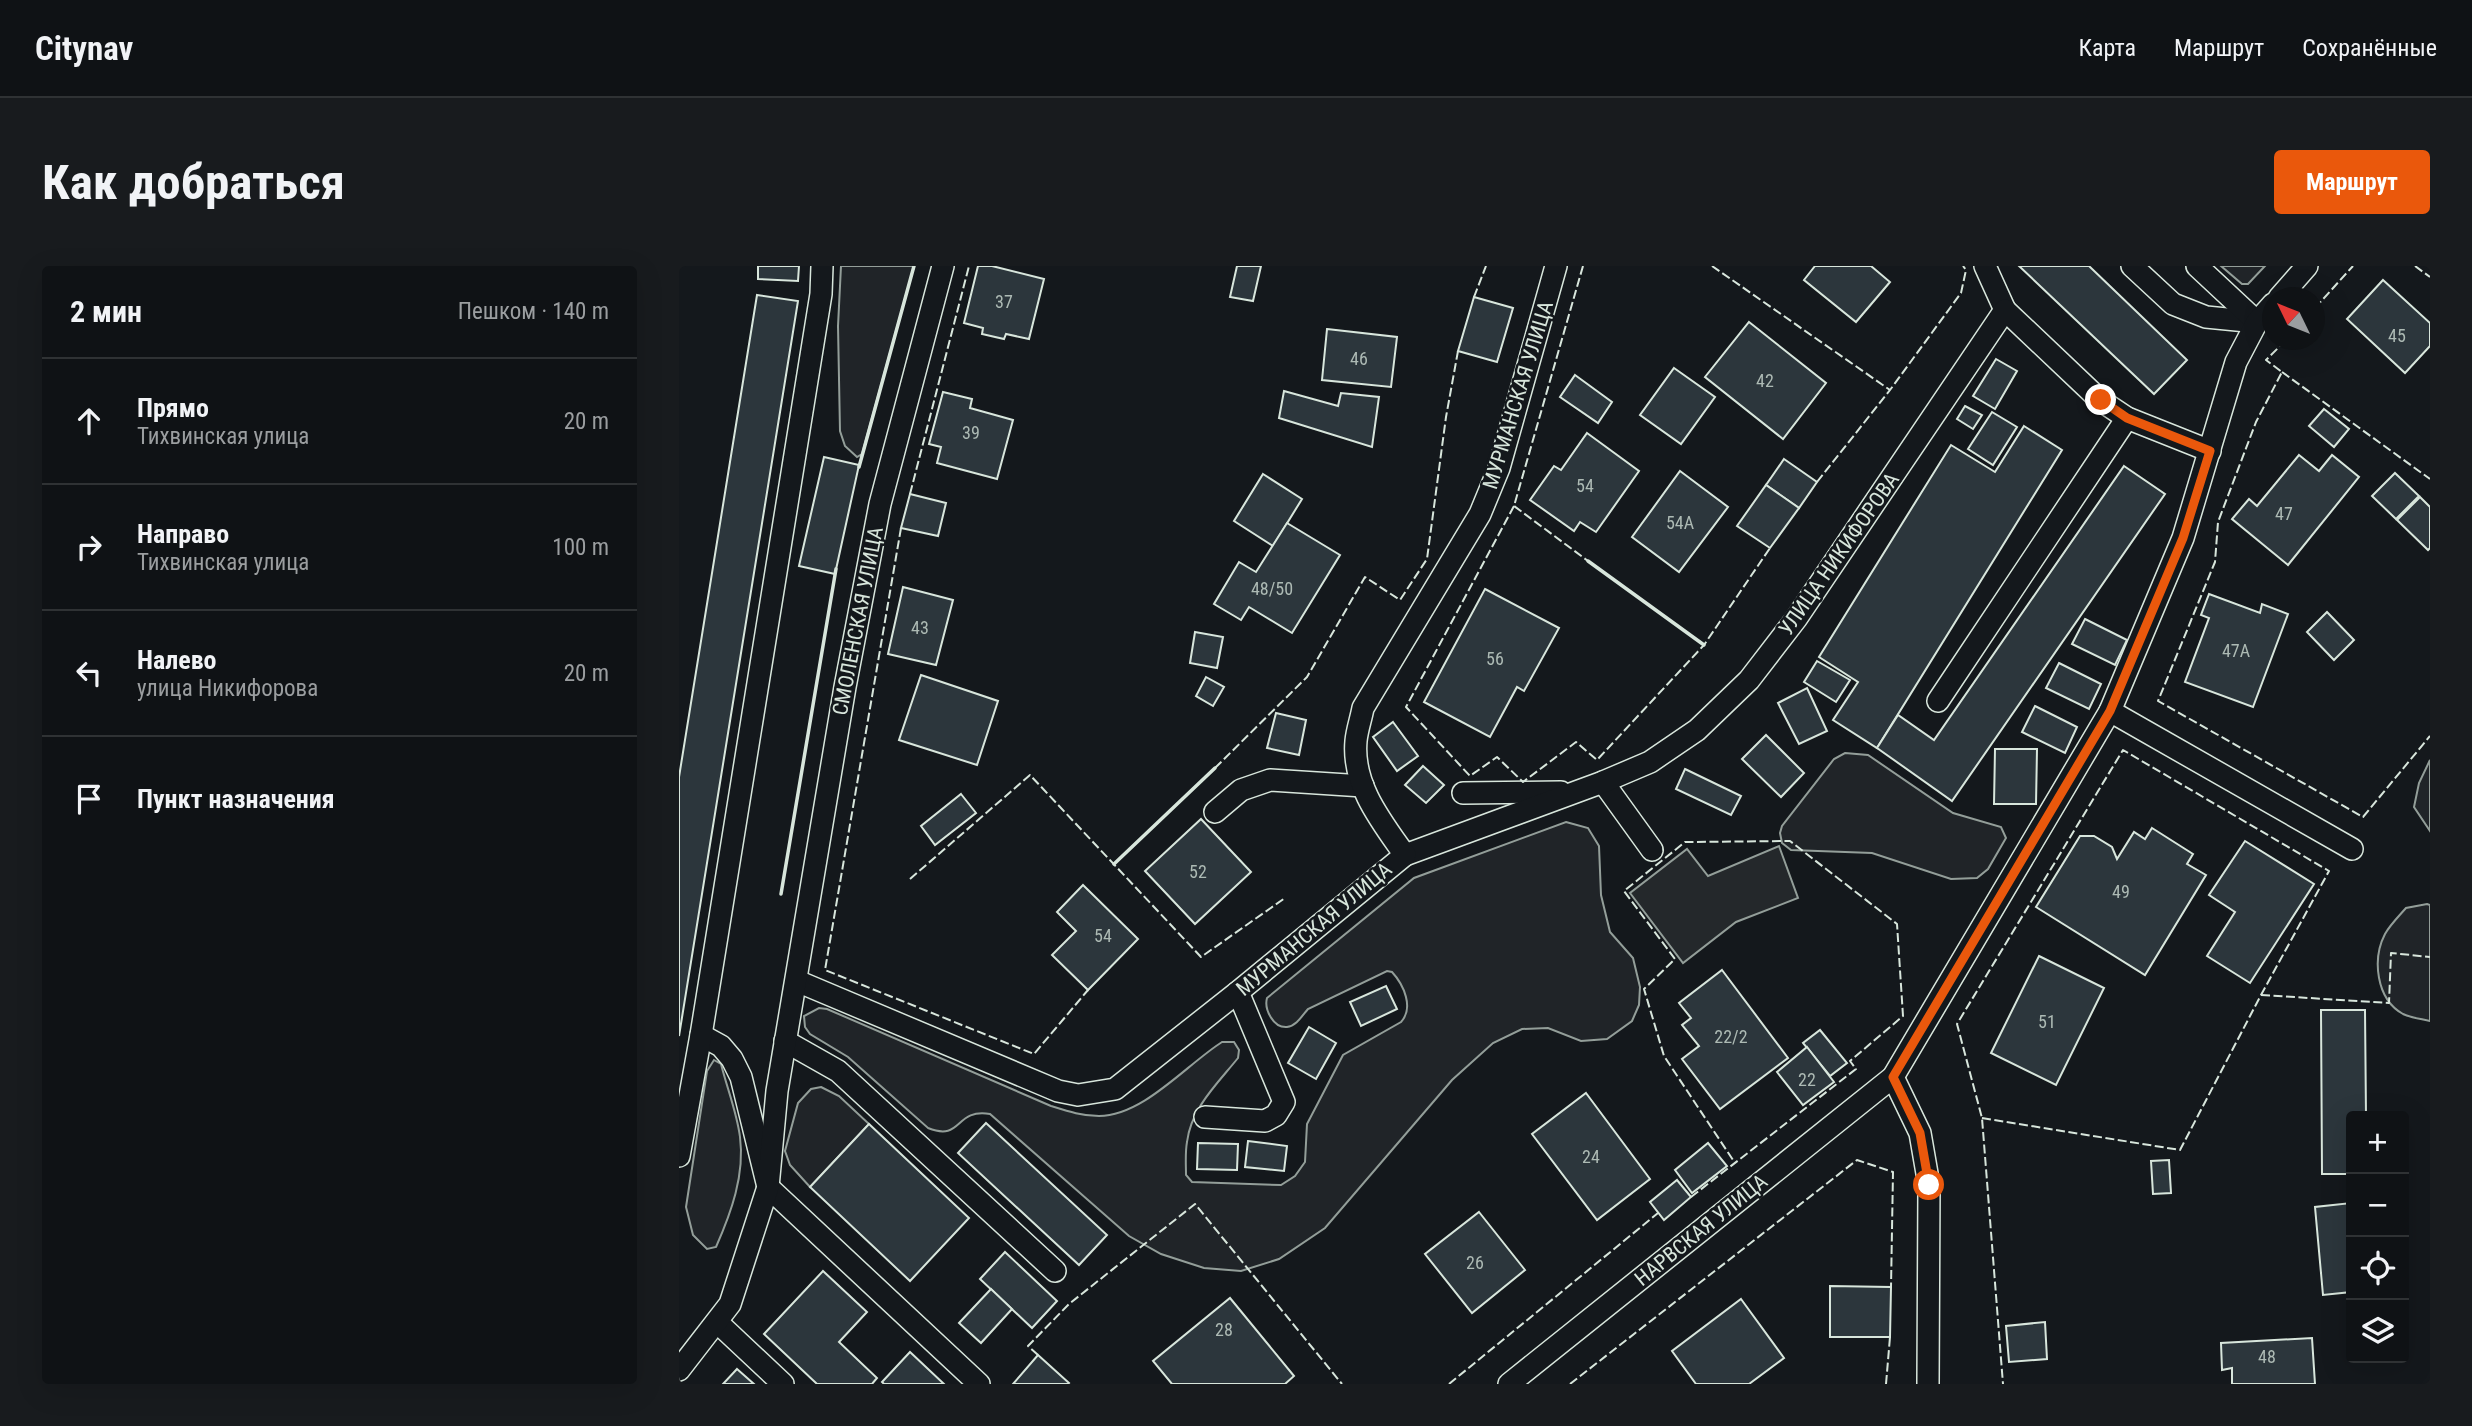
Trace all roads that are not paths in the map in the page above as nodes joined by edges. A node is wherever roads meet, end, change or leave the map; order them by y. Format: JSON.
{"nodes":[{"id":1,"x":822,"y":266,"type":"edge"},
{"id":2,"x":943,"y":266,"type":"edge"},
{"id":3,"x":1556,"y":266,"type":"edge"},
{"id":4,"x":1985,"y":266,"type":"edge"},
{"id":5,"x":2132,"y":266,"type":"edge"},
{"id":6,"x":2197,"y":266,"type":"edge"},
{"id":7,"x":2307,"y":266,"type":"edge"},
{"id":8,"x":2289,"y":287,"type":"edge"},
{"id":9,"x":2005,"y":310,"type":"junction"},
{"id":10,"x":2262,"y":316,"type":"edge"},
{"id":11,"x":2257,"y":322,"type":"junction"},
{"id":12,"x":2127,"y":418,"type":"junction"},
{"id":13,"x":2210,"y":451,"type":"junction"},
{"id":14,"x":1938,"y":701,"type":"dead end"},
{"id":15,"x":2110,"y":711,"type":"junction"},
{"id":16,"x":1603,"y":782,"type":"junction"},
{"id":17,"x":1363,"y":786,"type":"junction"},
{"id":18,"x":1577,"y":792,"type":"junction"},
{"id":19,"x":1462,"y":793,"type":"dead end"},
{"id":20,"x":1215,"y":812,"type":"dead end"},
{"id":21,"x":2352,"y":849,"type":"dead end"},
{"id":22,"x":1652,"y":850,"type":"dead end"},
{"id":23,"x":1405,"y":855,"type":"junction"},
{"id":24,"x":797,"y":981,"type":"junction"},
{"id":25,"x":1238,"y":992,"type":"junction"},
{"id":26,"x":701,"y":1035,"type":"junction"},
{"id":27,"x":785,"y":1041,"type":"junction"},
{"id":28,"x":1893,"y":1077,"type":"junction"},
{"id":29,"x":1205,"y":1117,"type":"dead end"},
{"id":30,"x":679,"y":1156,"type":"edge"},
{"id":31,"x":768,"y":1187,"type":"junction"},
{"id":32,"x":1055,"y":1271,"type":"dead end"},
{"id":33,"x":717,"y":1322,"type":"junction"},
{"id":34,"x":679,"y":1370,"type":"edge"},
{"id":35,"x":783,"y":1384,"type":"edge"},
{"id":36,"x":979,"y":1384,"type":"edge"},
{"id":37,"x":1509,"y":1384,"type":"edge"},
{"id":38,"x":1928,"y":1384,"type":"edge"}],
"edges":[{"from":1,"to":26,"type":"lane"},
{"from":2,"to":24,"type":"lane","name":"СМОЛЕНСКАЯ УЛИЦА"},
{"from":3,"to":17,"type":"lane","name":"МУРМАНСКАЯ УЛИЦА"},
{"from":4,"to":9,"type":"lane"},
{"from":5,"to":11,"type":"lane"},
{"from":6,"to":11,"type":"lane"},
{"from":7,"to":8,"type":"lane"},
{"from":9,"to":12,"type":"lane"},
{"from":9,"to":16,"type":"lane","name":"УЛИЦА НИКИФОРОВА"},
{"from":10,"to":11,"type":"lane"},
{"from":11,"to":13,"type":"lane"},
{"from":12,"to":13,"type":"lane"},
{"from":12,"to":14,"type":"lane"},
{"from":13,"to":15,"type":"lane"},
{"from":15,"to":21,"type":"lane"},
{"from":15,"to":28,"type":"lane"},
{"from":16,"to":18,"type":"lane","name":"УЛИЦА НИКИФОРОВА"},
{"from":16,"to":22,"type":"lane"},
{"from":17,"to":20,"type":"lane"},
{"from":17,"to":23,"type":"lane","name":"МУРМАНСКАЯ УЛИЦА"},
{"from":18,"to":19,"type":"lane"},
{"from":18,"to":23,"type":"lane","name":"УЛИЦА НИКИФОРОВА"},
{"from":23,"to":25,"type":"lane","name":"МУРМАНСКАЯ УЛИЦА"},
{"from":24,"to":25,"type":"lane","name":"МУРМАНСКАЯ УЛИЦА"},
{"from":24,"to":27,"type":"lane","name":"СМОЛЕНСКАЯ УЛИЦА"},
{"from":25,"to":29,"type":"lane"},
{"from":26,"to":30,"type":"lane"},
{"from":26,"to":31,"type":"lane"},
{"from":27,"to":31,"type":"lane","name":"СМОЛЕНСКАЯ УЛИЦА"},
{"from":27,"to":32,"type":"lane"},
{"from":28,"to":37,"type":"lane","name":"НАРВСКАЯ УЛИЦА"},
{"from":28,"to":38,"type":"lane"},
{"from":31,"to":33,"type":"lane","name":"СМОЛЕНСКАЯ УЛИЦА"},
{"from":31,"to":36,"type":"lane"},
{"from":33,"to":34,"type":"lane","name":"СМОЛЕНСКАЯ УЛИЦА"},
{"from":33,"to":35,"type":"lane"}]}
